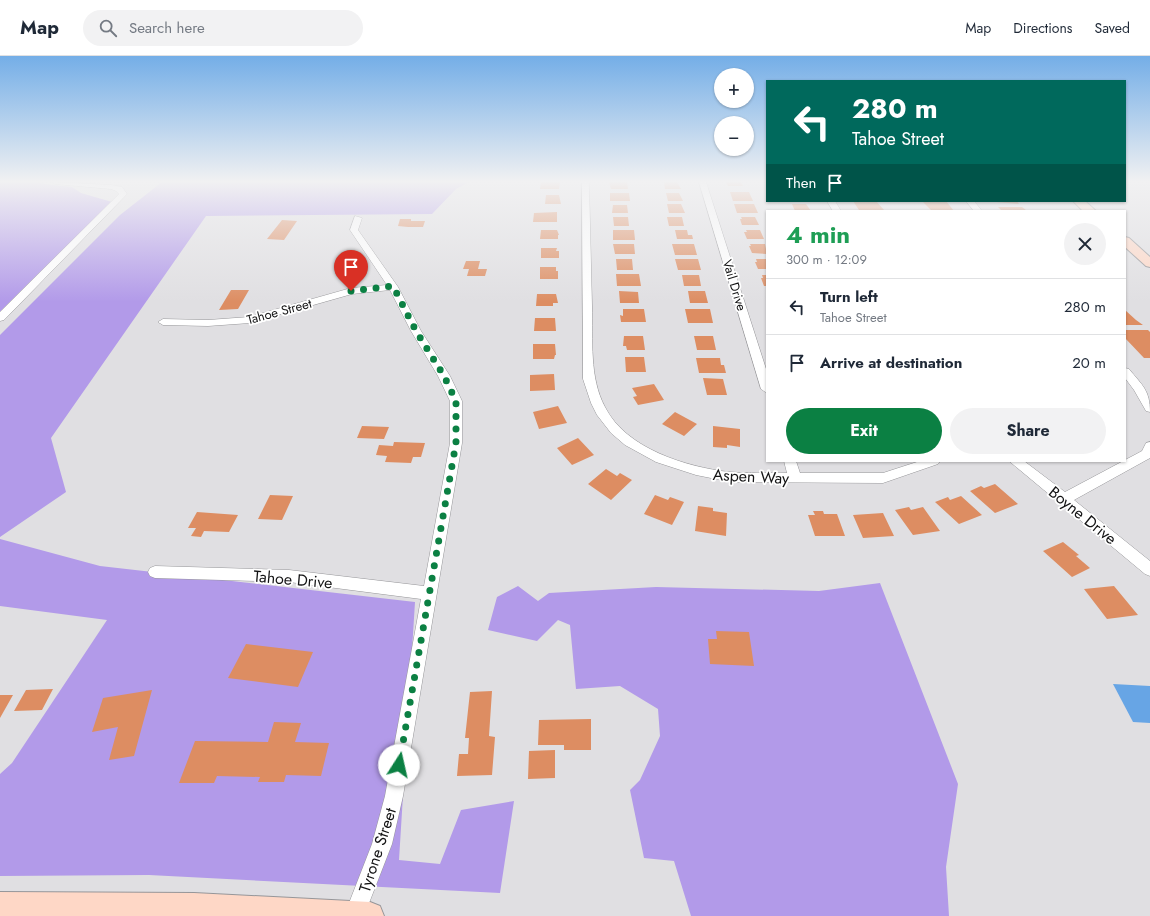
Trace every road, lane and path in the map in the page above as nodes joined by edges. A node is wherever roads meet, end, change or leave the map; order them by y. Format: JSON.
{"nodes":[{"id":1,"x":95,"y":222,"type":"edge"},
{"id":2,"x":357,"y":222,"type":"edge"},
{"id":3,"x":586,"y":222,"type":"edge"},
{"id":4,"x":715,"y":222,"type":"edge"},
{"id":5,"x":1126,"y":242,"type":"edge"},
{"id":6,"x":1150,"y":263,"type":"edge"},
{"id":7,"x":393,"y":286,"type":"junction"},
{"id":8,"x":0,"y":318,"type":"edge"},
{"id":9,"x":163,"y":322,"type":"dead end"},
{"id":10,"x":1126,"y":372,"type":"edge"},
{"id":11,"x":766,"y":386,"type":"edge"},
{"id":12,"x":1150,"y":408,"type":"edge"},
{"id":13,"x":1150,"y":446,"type":"edge"},
{"id":14,"x":790,"y":462,"type":"edge"},
{"id":15,"x":931,"y":462,"type":"edge"},
{"id":16,"x":1016,"y":462,"type":"edge"},
{"id":17,"x":795,"y":478,"type":"junction"},
{"id":18,"x":1064,"y":499,"type":"junction"},
{"id":19,"x":1150,"y":570,"type":"edge"},
{"id":20,"x":155,"y":572,"type":"dead end"},
{"id":21,"x":429,"y":593,"type":"junction"},
{"id":22,"x":0,"y":906,"type":"edge"},
{"id":23,"x":362,"y":916,"type":"edge"}],
"edges":[{"from":1,"to":8,"type":"street"},
{"from":2,"to":7,"type":"street","name":"Tyrone Street"},
{"from":3,"to":17,"type":"street","name":"Aspen Way"},
{"from":4,"to":11,"type":"street","name":"Vail Drive"},
{"from":5,"to":6,"type":"main road"},
{"from":7,"to":9,"type":"street","name":"Tahoe Street"},
{"from":7,"to":21,"type":"street","name":"Tyrone Street"},
{"from":10,"to":12,"type":"street"},
{"from":13,"to":18,"type":"street"},
{"from":14,"to":17,"type":"street"},
{"from":15,"to":17,"type":"street","name":"Aspen Way"},
{"from":16,"to":18,"type":"street","name":"Boyne Drive"},
{"from":18,"to":19,"type":"street","name":"Boyne Drive"},
{"from":20,"to":21,"type":"street","name":"Tahoe Drive"},
{"from":21,"to":23,"type":"street","name":"Tyrone Street"},
{"from":22,"to":23,"type":"main road"}]}
